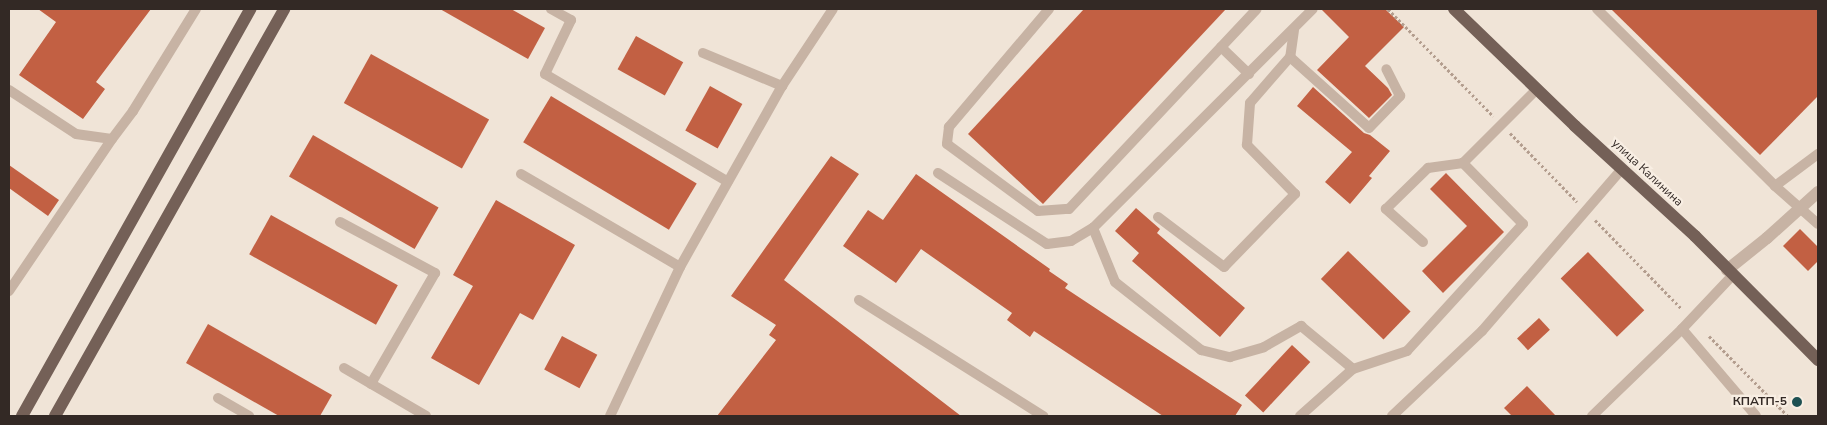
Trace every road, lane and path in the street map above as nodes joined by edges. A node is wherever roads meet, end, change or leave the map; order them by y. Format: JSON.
{"nodes":[{"id":1,"x":196,"y":9,"type":"edge"},
{"id":2,"x":250,"y":9,"type":"edge"},
{"id":3,"x":284,"y":9,"type":"edge"},
{"id":4,"x":551,"y":9,"type":"edge"},
{"id":5,"x":832,"y":9,"type":"edge"},
{"id":6,"x":1049,"y":9,"type":"edge"},
{"id":7,"x":1256,"y":9,"type":"edge"},
{"id":8,"x":1313,"y":9,"type":"edge"},
{"id":9,"x":1454,"y":9,"type":"edge"},
{"id":10,"x":1597,"y":9,"type":"edge"},
{"id":11,"x":1294,"y":30,"type":"junction"},
{"id":12,"x":1221,"y":47,"type":"junction"},
{"id":13,"x":703,"y":53,"type":"dead end"},
{"id":14,"x":1290,"y":58,"type":"junction"},
{"id":15,"x":1386,"y":69,"type":"dead end"},
{"id":16,"x":1249,"y":74,"type":"junction"},
{"id":17,"x":782,"y":86,"type":"junction"},
{"id":18,"x":1537,"y":88,"type":"junction"},
{"id":19,"x":9,"y":90,"type":"edge"},
{"id":20,"x":112,"y":139,"type":"junction"},
{"id":21,"x":1818,"y":154,"type":"edge"},
{"id":22,"x":1464,"y":163,"type":"junction"},
{"id":23,"x":1622,"y":169,"type":"junction"},
{"id":24,"x":938,"y":173,"type":"dead end"},
{"id":25,"x":521,"y":174,"type":"dead end"},
{"id":26,"x":728,"y":182,"type":"junction"},
{"id":27,"x":1775,"y":186,"type":"junction"},
{"id":28,"x":1818,"y":192,"type":"edge"},
{"id":29,"x":1801,"y":208,"type":"junction"},
{"id":30,"x":1158,"y":218,"type":"dead end"},
{"id":31,"x":340,"y":222,"type":"dead end"},
{"id":32,"x":1818,"y":224,"type":"edge"},
{"id":33,"x":1092,"y":228,"type":"junction"},
{"id":34,"x":1423,"y":242,"type":"dead end"},
{"id":35,"x":680,"y":267,"type":"junction"},
{"id":36,"x":1729,"y":273,"type":"junction"},
{"id":37,"x":9,"y":291,"type":"edge"},
{"id":38,"x":859,"y":300,"type":"dead end"},
{"id":39,"x":1682,"y":329,"type":"junction"},
{"id":40,"x":1818,"y":360,"type":"edge"},
{"id":41,"x":344,"y":368,"type":"dead end"},
{"id":42,"x":1353,"y":369,"type":"junction"},
{"id":43,"x":371,"y":384,"type":"junction"},
{"id":44,"x":218,"y":398,"type":"dead end"},
{"id":45,"x":22,"y":416,"type":"edge"},
{"id":46,"x":55,"y":416,"type":"edge"},
{"id":47,"x":249,"y":416,"type":"edge"},
{"id":48,"x":426,"y":416,"type":"edge"},
{"id":49,"x":610,"y":416,"type":"edge"},
{"id":50,"x":1043,"y":416,"type":"edge"},
{"id":51,"x":1300,"y":416,"type":"edge"},
{"id":52,"x":1392,"y":416,"type":"edge"},
{"id":53,"x":1592,"y":416,"type":"edge"},
{"id":54,"x":1756,"y":416,"type":"edge"}],
"edges":[{"from":1,"to":20,"type":"lane"},
{"from":2,"to":45,"type":"main road"},
{"from":3,"to":46,"type":"main road"},
{"from":4,"to":26,"type":"lane"},
{"from":5,"to":17,"type":"lane"},
{"from":6,"to":12,"type":"lane"},
{"from":7,"to":12,"type":"lane"},
{"from":8,"to":11,"type":"lane"},
{"from":9,"to":18,"type":"main road","name":"улица Калинина"},
{"from":10,"to":27,"type":"lane"},
{"from":11,"to":14,"type":"lane"},
{"from":11,"to":16,"type":"lane"},
{"from":12,"to":16,"type":"lane"},
{"from":13,"to":17,"type":"lane"},
{"from":14,"to":15,"type":"lane"},
{"from":14,"to":30,"type":"lane"},
{"from":16,"to":33,"type":"lane"},
{"from":17,"to":26,"type":"lane"},
{"from":18,"to":22,"type":"lane"},
{"from":18,"to":23,"type":"main road","name":"улица Калинина"},
{"from":19,"to":20,"type":"lane"},
{"from":20,"to":37,"type":"lane"},
{"from":21,"to":27,"type":"lane"},
{"from":22,"to":34,"type":"lane"},
{"from":22,"to":42,"type":"lane"},
{"from":23,"to":36,"type":"main road","name":"улица Калинина"},
{"from":23,"to":52,"type":"lane"},
{"from":24,"to":33,"type":"lane"},
{"from":25,"to":35,"type":"lane"},
{"from":26,"to":35,"type":"lane"},
{"from":27,"to":29,"type":"lane"},
{"from":28,"to":29,"type":"street"},
{"from":29,"to":32,"type":"lane"},
{"from":29,"to":36,"type":"street"},
{"from":31,"to":43,"type":"lane"},
{"from":33,"to":42,"type":"lane"},
{"from":35,"to":49,"type":"lane"},
{"from":36,"to":39,"type":"lane"},
{"from":36,"to":40,"type":"main road","name":"улица Калинина"},
{"from":38,"to":50,"type":"lane"},
{"from":39,"to":53,"type":"lane"},
{"from":39,"to":54,"type":"lane"},
{"from":41,"to":43,"type":"lane"},
{"from":42,"to":51,"type":"lane"},
{"from":43,"to":48,"type":"lane"},
{"from":44,"to":47,"type":"lane"}]}
